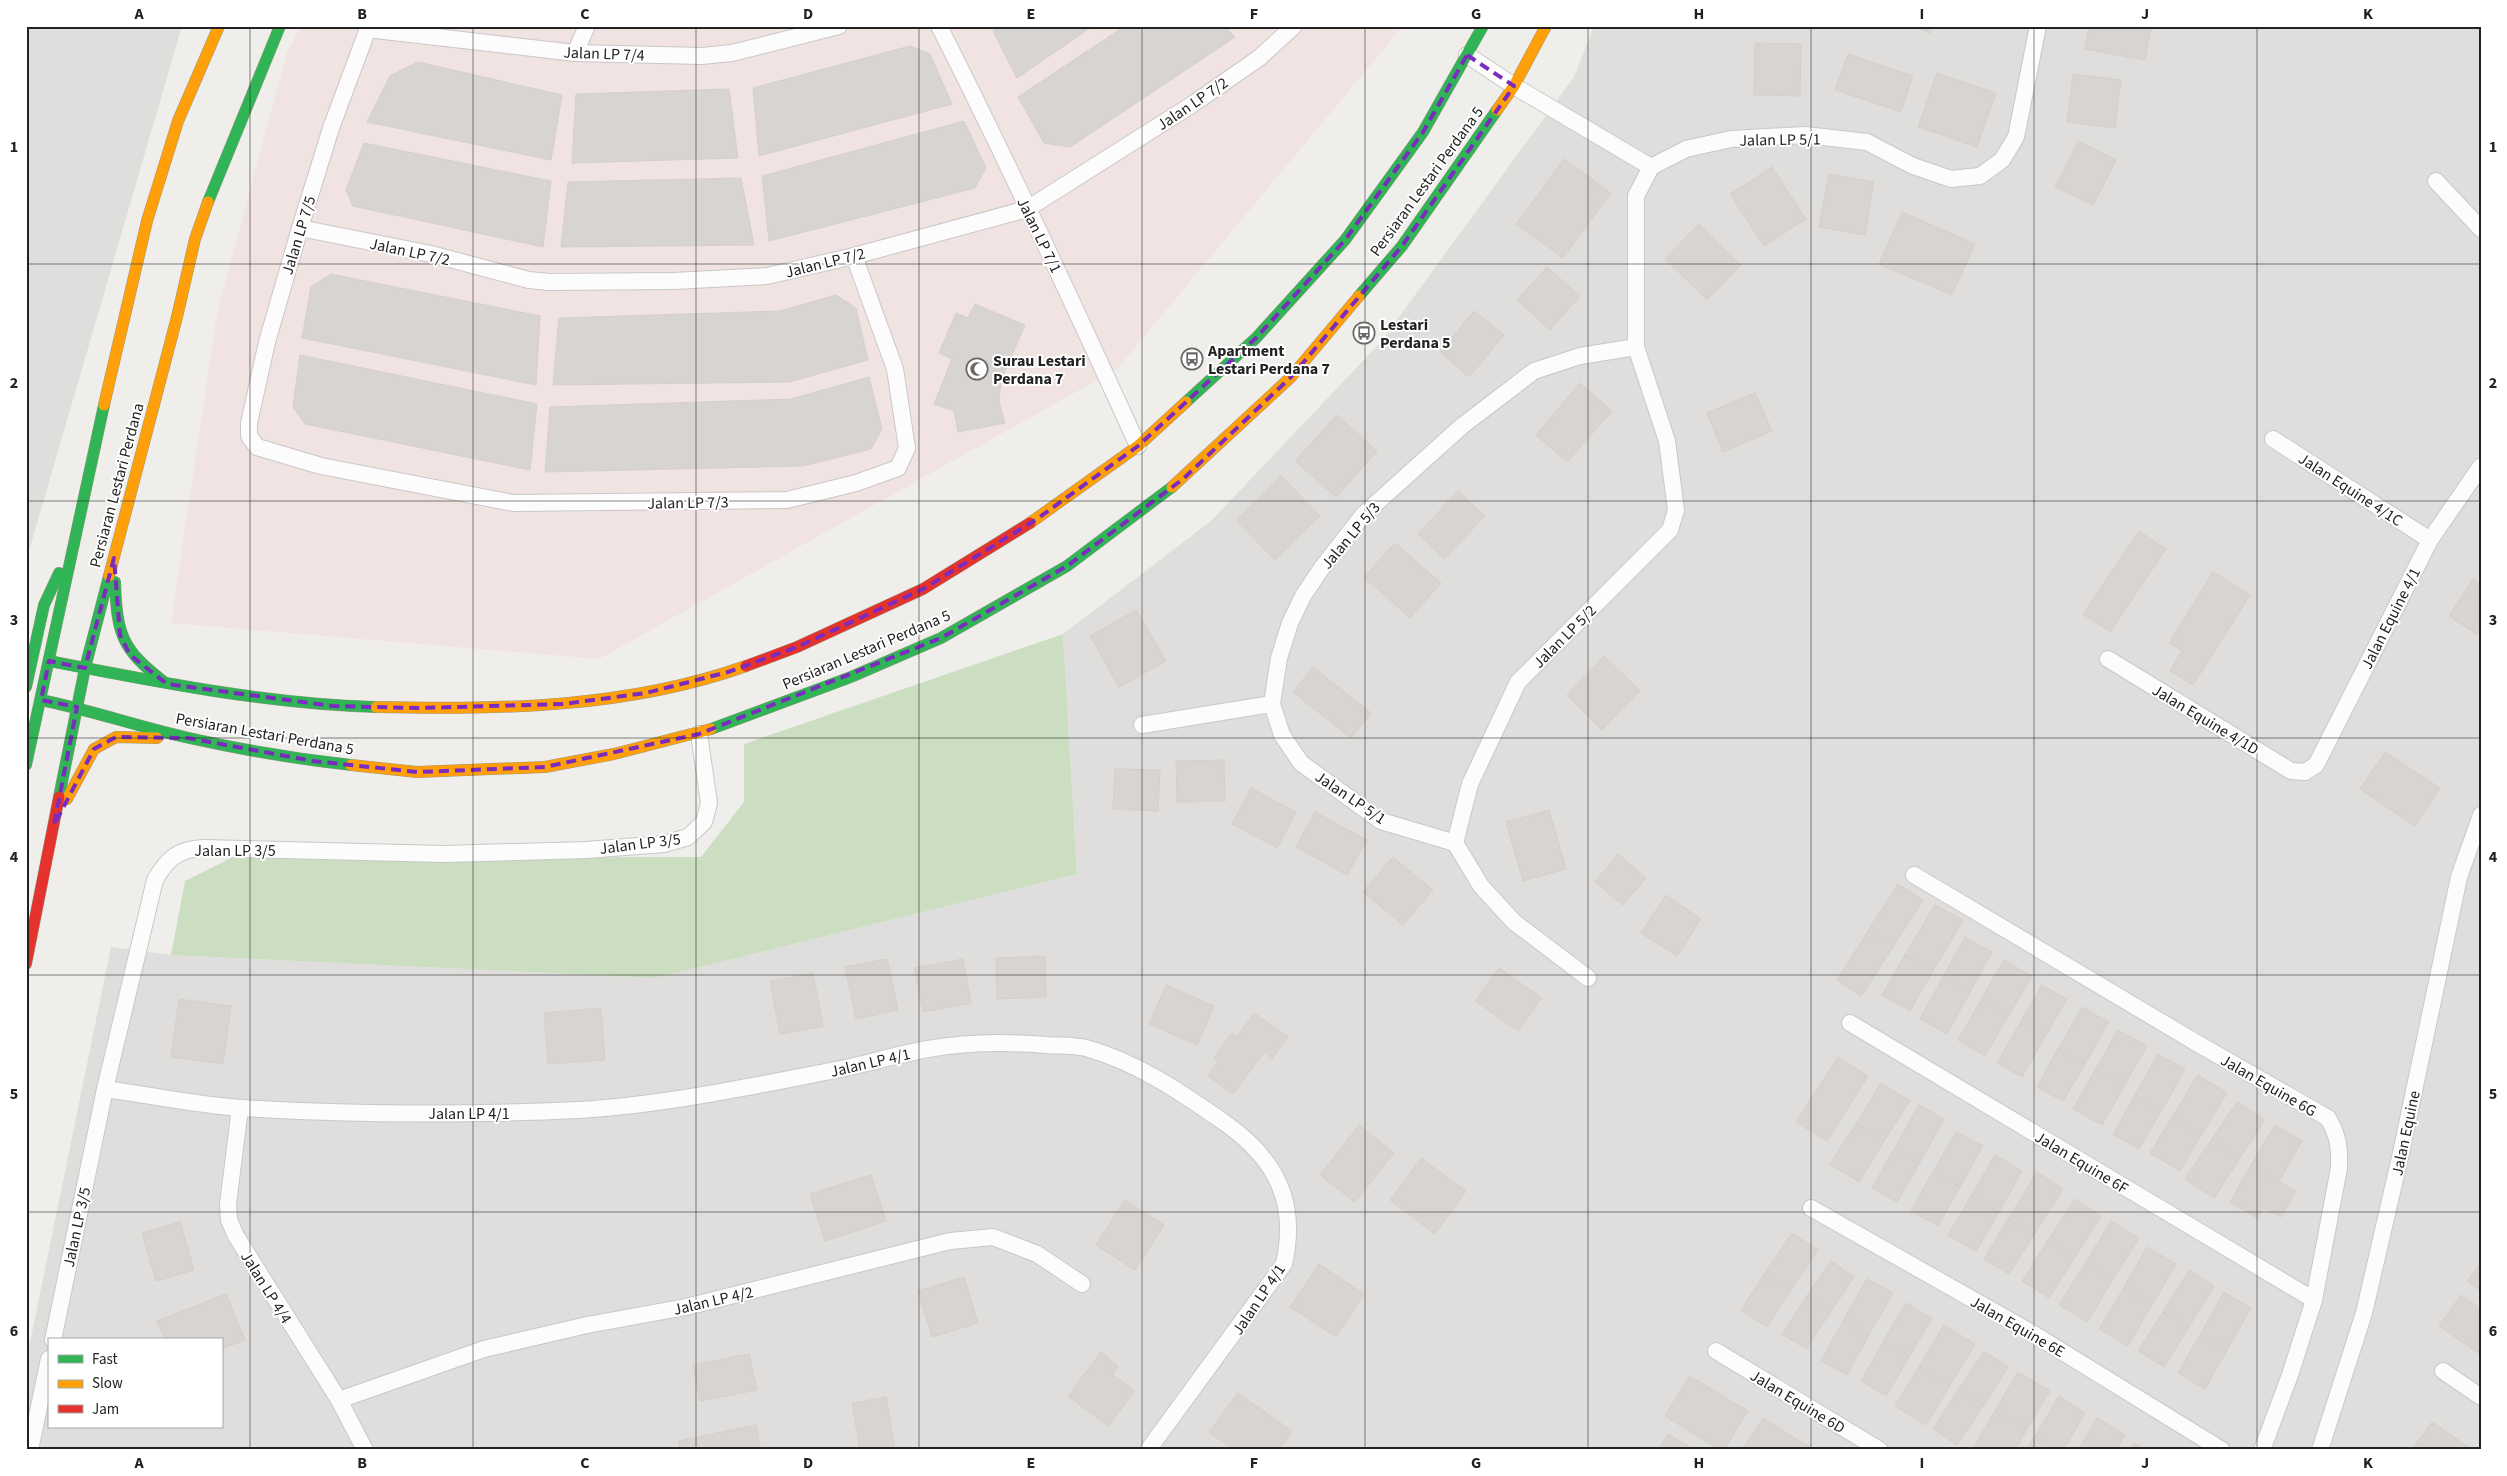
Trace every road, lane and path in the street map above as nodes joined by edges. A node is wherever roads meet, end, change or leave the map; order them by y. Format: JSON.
{"nodes":[{"id":1,"x":220,"y":26,"type":"edge"},
{"id":2,"x":280,"y":26,"type":"edge"},
{"id":3,"x":586,"y":26,"type":"edge"},
{"id":4,"x":839,"y":26,"type":"edge"},
{"id":5,"x":938,"y":26,"type":"edge"},
{"id":6,"x":1294,"y":26,"type":"edge"},
{"id":7,"x":1483,"y":26,"type":"edge"},
{"id":8,"x":1546,"y":26,"type":"edge"},
{"id":9,"x":2038,"y":26,"type":"edge"},
{"id":10,"x":368,"y":28,"type":"edge"},
{"id":11,"x":575,"y":53,"type":"junction"},
{"id":12,"x":1468,"y":55,"type":"junction"},
{"id":13,"x":1514,"y":86,"type":"junction"},
{"id":14,"x":1651,"y":167,"type":"junction"},
{"id":15,"x":2436,"y":181,"type":"dead end"},
{"id":16,"x":1027,"y":209,"type":"junction"},
{"id":17,"x":300,"y":228,"type":"junction"},
{"id":18,"x":2481,"y":229,"type":"edge"},
{"id":19,"x":854,"y":256,"type":"junction"},
{"id":20,"x":1636,"y":347,"type":"junction"},
{"id":21,"x":2273,"y":439,"type":"dead end"},
{"id":22,"x":1138,"y":446,"type":"junction"},
{"id":23,"x":257,"y":447,"type":"joint"},
{"id":24,"x":2481,"y":466,"type":"edge"},
{"id":25,"x":75,"y":540,"type":"junction"},
{"id":26,"x":2430,"y":540,"type":"junction"},
{"id":27,"x":114,"y":558,"type":"junction"},
{"id":28,"x":2108,"y":659,"type":"dead end"},
{"id":29,"x":49,"y":661,"type":"junction"},
{"id":30,"x":85,"y":668,"type":"junction"},
{"id":31,"x":167,"y":684,"type":"junction"},
{"id":32,"x":26,"y":687,"type":"edge"},
{"id":33,"x":41,"y":700,"type":"junction"},
{"id":34,"x":1272,"y":704,"type":"junction"},
{"id":35,"x":78,"y":707,"type":"junction"},
{"id":36,"x":1142,"y":725,"type":"dead end"},
{"id":37,"x":699,"y":734,"type":"junction"},
{"id":38,"x":188,"y":738,"type":"junction"},
{"id":39,"x":26,"y":765,"type":"edge"},
{"id":40,"x":2305,"y":772,"type":"joint"},
{"id":41,"x":2481,"y":814,"type":"edge"},
{"id":42,"x":54,"y":825,"type":"junction"},
{"id":43,"x":1454,"y":843,"type":"junction"},
{"id":44,"x":1914,"y":875,"type":"dead end"},
{"id":45,"x":26,"y":964,"type":"edge"},
{"id":46,"x":1588,"y":978,"type":"dead end"},
{"id":47,"x":1850,"y":1023,"type":"dead end"},
{"id":48,"x":105,"y":1089,"type":"junction"},
{"id":49,"x":240,"y":1108,"type":"junction"},
{"id":50,"x":1811,"y":1208,"type":"dead end"},
{"id":51,"x":1082,"y":1284,"type":"dead end"},
{"id":52,"x":2314,"y":1300,"type":"junction"},
{"id":53,"x":53,"y":1338,"type":"edge"},
{"id":54,"x":1716,"y":1351,"type":"dead end"},
{"id":55,"x":48,"y":1364,"type":"edge"},
{"id":56,"x":2443,"y":1372,"type":"dead end"},
{"id":57,"x":2481,"y":1396,"type":"edge"},
{"id":58,"x":339,"y":1400,"type":"junction"},
{"id":59,"x":30,"y":1450,"type":"edge"},
{"id":60,"x":365,"y":1450,"type":"edge"},
{"id":61,"x":1148,"y":1450,"type":"edge"},
{"id":62,"x":1880,"y":1450,"type":"edge"},
{"id":63,"x":2222,"y":1450,"type":"edge"},
{"id":64,"x":2262,"y":1450,"type":"edge"},
{"id":65,"x":2320,"y":1450,"type":"edge"}],
"edges":[{"from":1,"to":25,"type":"main road","name":"Persiaran Lestari Perdana"},
{"from":2,"to":27,"type":"main road","name":"Persiaran Lestari Perdana"},
{"from":3,"to":11,"type":"street"},
{"from":4,"to":11,"type":"street","name":"Jalan LP 7/4"},
{"from":5,"to":16,"type":"street","name":"Jalan LP 7/1"},
{"from":6,"to":16,"type":"street","name":"Jalan LP 7/2"},
{"from":7,"to":12,"type":"main road","name":"Persiaran Lestari Perdana 5"},
{"from":8,"to":13,"type":"main road","name":"Persiaran Lestari Perdana 5"},
{"from":9,"to":14,"type":"street","name":"Jalan LP 5/1"},
{"from":10,"to":11,"type":"street","name":"Jalan LP 7/4"},
{"from":10,"to":17,"type":"street","name":"Jalan LP 7/5"},
{"from":12,"to":13,"type":"street"},
{"from":12,"to":22,"type":"main road","name":"Persiaran Lestari Perdana 5"},
{"from":13,"to":14,"type":"street"},
{"from":13,"to":37,"type":"main road","name":"Persiaran Lestari Perdana 5"},
{"from":14,"to":20,"type":"street"},
{"from":15,"to":18,"type":"street"},
{"from":16,"to":19,"type":"street","name":"Jalan LP 7/2"},
{"from":16,"to":22,"type":"street","name":"Jalan LP 7/1"},
{"from":17,"to":19,"type":"street","name":"Jalan LP 7/2"},
{"from":17,"to":23,"type":"street","name":"Jalan LP 7/5"},
{"from":19,"to":23,"type":"street","name":"Jalan LP 7/3"},
{"from":20,"to":34,"type":"street","name":"Jalan LP 5/3"},
{"from":20,"to":43,"type":"street","name":"Jalan LP 5/2"},
{"from":21,"to":26,"type":"street","name":"Jalan Equine 4/1C"},
{"from":22,"to":31,"type":"main road","name":"Persiaran Lestari Perdana 5"},
{"from":24,"to":26,"type":"street","name":"Jalan Equine 4/1"},
{"from":25,"to":29,"type":"main road","name":"Persiaran Lestari Perdana"},
{"from":25,"to":32,"type":"main road"},
{"from":26,"to":40,"type":"street","name":"Jalan Equine 4/1"},
{"from":27,"to":30,"type":"main road","name":"Persiaran Lestari Perdana"},
{"from":27,"to":31,"type":"main road"},
{"from":28,"to":40,"type":"street","name":"Jalan Equine 4/1D"},
{"from":29,"to":30,"type":"main road","name":"Persiaran Lestari Perdana 5"},
{"from":29,"to":33,"type":"main road","name":"Persiaran Lestari Perdana"},
{"from":30,"to":31,"type":"main road","name":"Persiaran Lestari Perdana 5"},
{"from":30,"to":35,"type":"main road","name":"Persiaran Lestari Perdana"},
{"from":33,"to":35,"type":"main road","name":"Persiaran Lestari Perdana 5"},
{"from":33,"to":39,"type":"main road"},
{"from":34,"to":36,"type":"street"},
{"from":34,"to":43,"type":"street","name":"Jalan LP 5/1"},
{"from":35,"to":38,"type":"main road","name":"Persiaran Lestari Perdana 5"},
{"from":35,"to":42,"type":"main road","name":"Persiaran Lestari Perdana"},
{"from":37,"to":38,"type":"main road","name":"Persiaran Lestari Perdana 5"},
{"from":37,"to":48,"type":"street","name":"Jalan LP 3/5"},
{"from":38,"to":42,"type":"main road"},
{"from":41,"to":65,"type":"street","name":"Jalan Equine"},
{"from":42,"to":45,"type":"main road","name":"Persiaran Lestari Perdana"},
{"from":43,"to":46,"type":"street"},
{"from":44,"to":52,"type":"street","name":"Jalan Equine 6G"},
{"from":47,"to":52,"type":"street","name":"Jalan Equine 6F"},
{"from":48,"to":49,"type":"street","name":"Jalan LP 4/1"},
{"from":48,"to":53,"type":"street","name":"Jalan LP 3/5"},
{"from":49,"to":58,"type":"street","name":"Jalan LP 4/4"},
{"from":49,"to":61,"type":"street","name":"Jalan LP 4/1"},
{"from":50,"to":63,"type":"street","name":"Jalan Equine 6E"},
{"from":51,"to":58,"type":"street","name":"Jalan LP 4/2"},
{"from":52,"to":64,"type":"street","name":"Jalan Equine 6G"},
{"from":54,"to":62,"type":"street","name":"Jalan Equine 6D"},
{"from":55,"to":59,"type":"street"},
{"from":56,"to":57,"type":"street"},
{"from":58,"to":60,"type":"street","name":"Jalan LP 4/4"}]}
